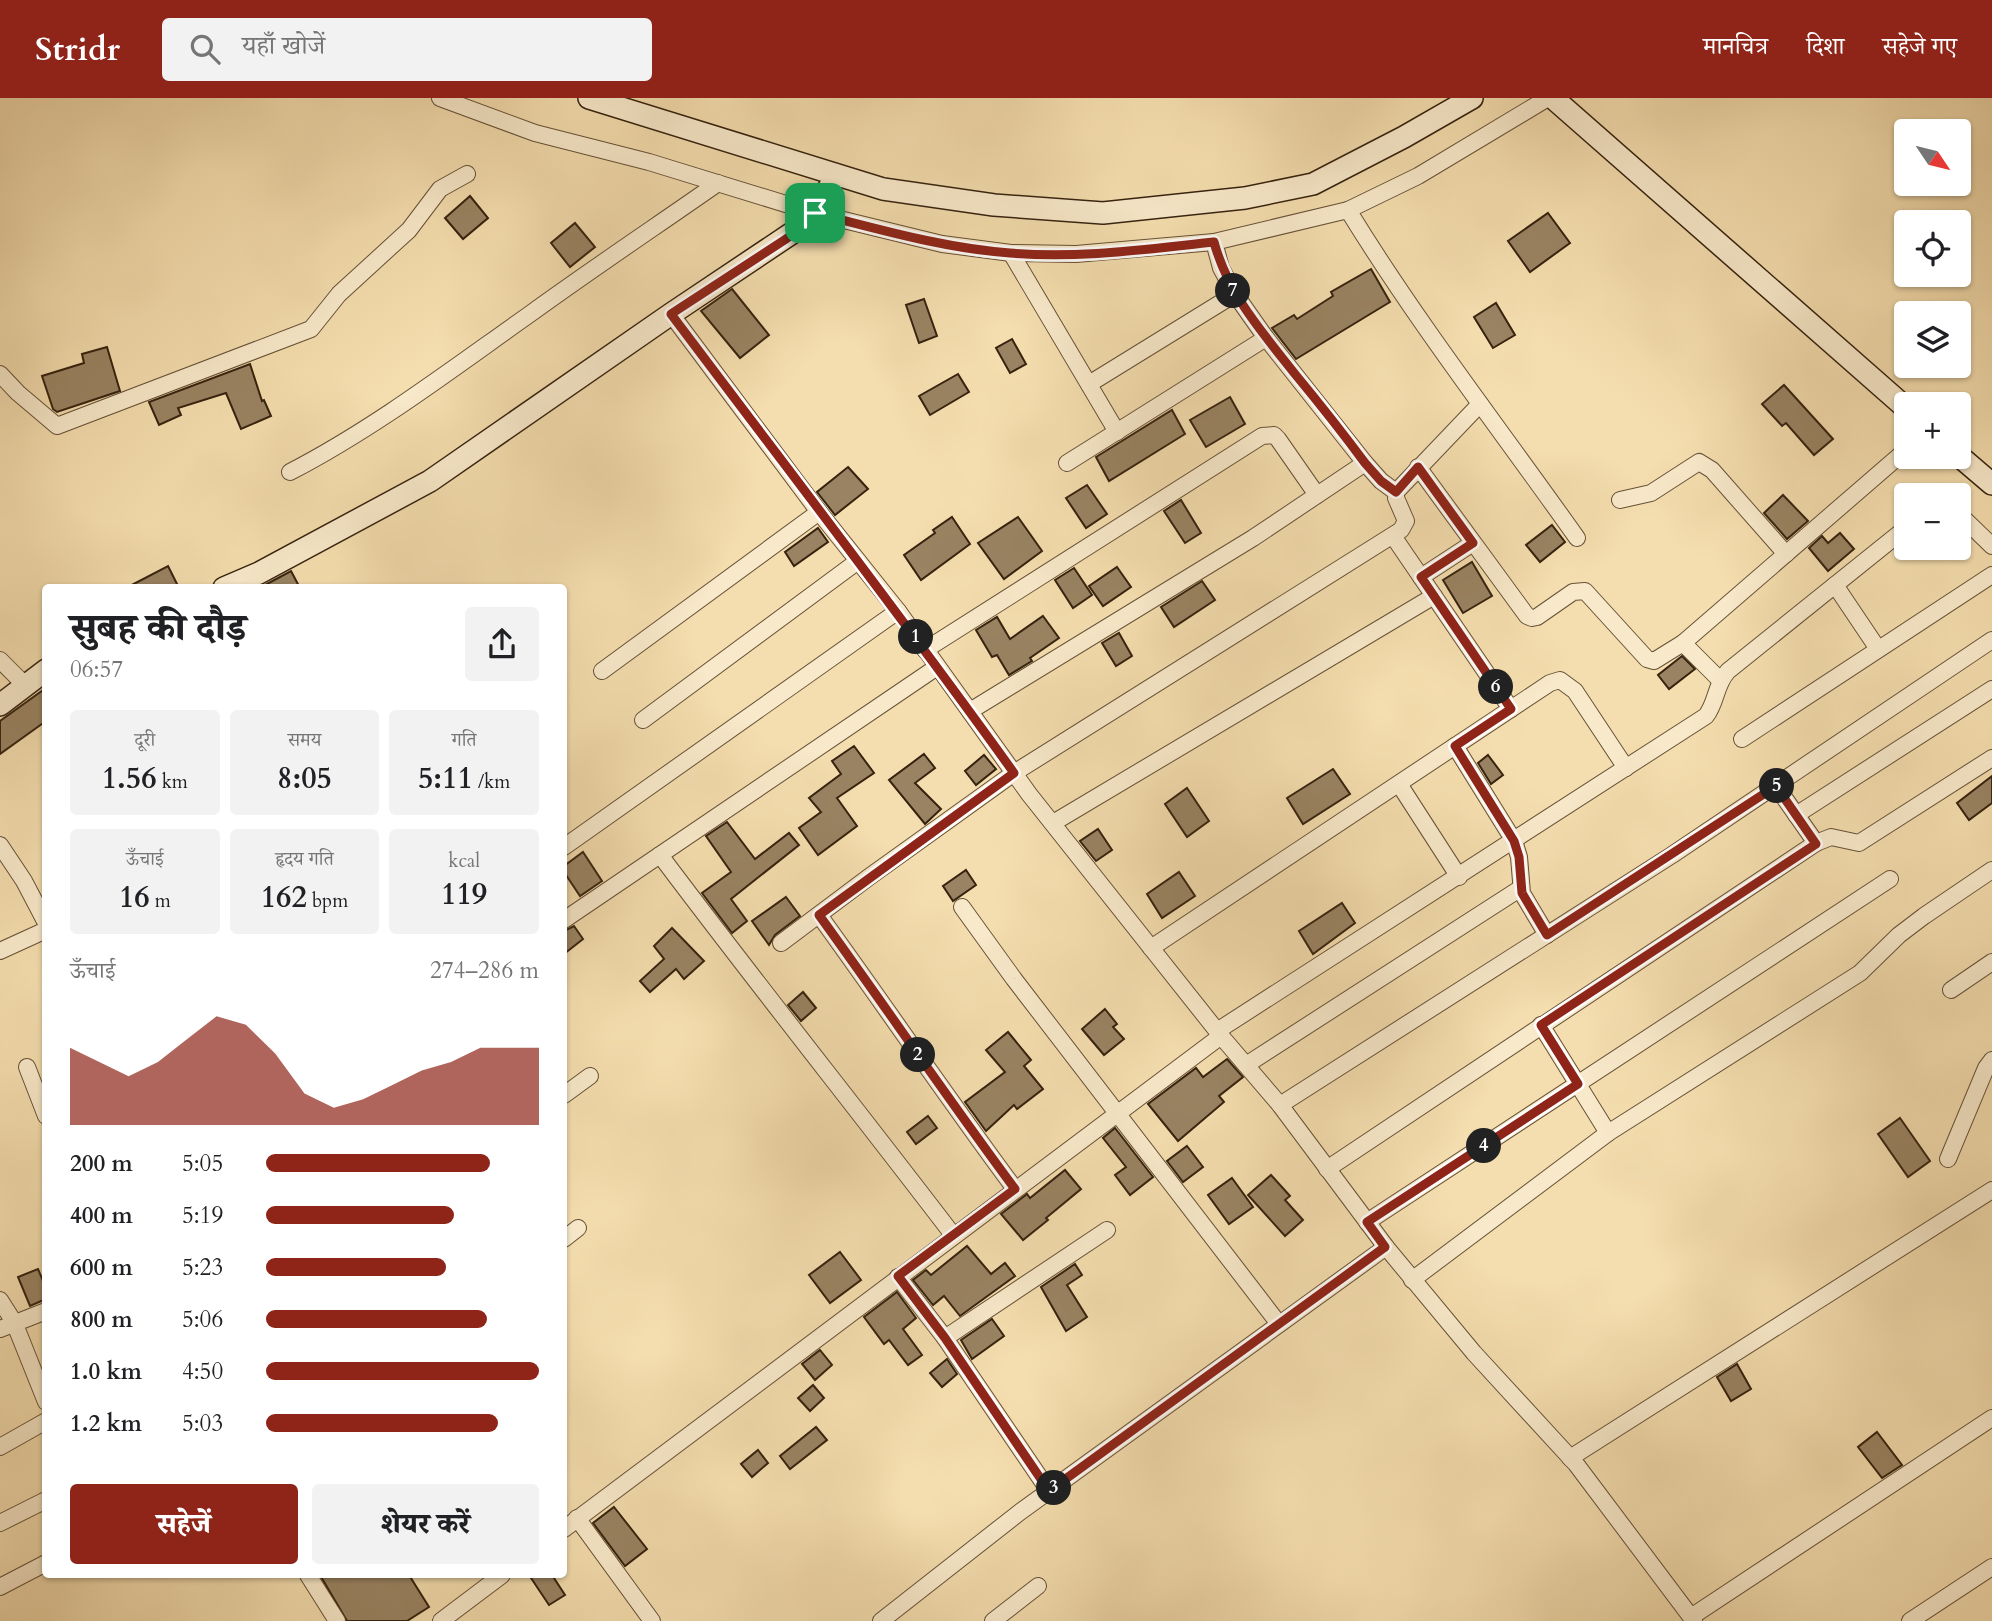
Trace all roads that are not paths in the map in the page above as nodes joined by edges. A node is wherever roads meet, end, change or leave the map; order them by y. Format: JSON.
{"nodes":[{"id":1,"x":440,"y":98,"type":"edge"},
{"id":2,"x":589,"y":98,"type":"edge"},
{"id":3,"x":1472,"y":98,"type":"edge"},
{"id":4,"x":1551,"y":98,"type":"edge"},
{"id":5,"x":467,"y":174,"type":"dead end"},
{"id":6,"x":836,"y":175,"type":"junction"},
{"id":7,"x":718,"y":183,"type":"junction"},
{"id":8,"x":1348,"y":210,"type":"junction"},
{"id":9,"x":815,"y":213,"type":"junction"},
{"id":10,"x":1214,"y":242,"type":"junction"},
{"id":11,"x":1011,"y":253,"type":"junction"},
{"id":12,"x":1235,"y":294,"type":"junction"},
{"id":13,"x":671,"y":314,"type":"junction"},
{"id":14,"x":1266,"y":338,"type":"junction"},
{"id":15,"x":0,"y":374,"type":"edge"},
{"id":16,"x":1089,"y":384,"type":"junction"},
{"id":17,"x":1894,"y":398,"type":"edge"},
{"id":18,"x":1480,"y":404,"type":"junction"},
{"id":19,"x":1117,"y":432,"type":"junction"},
{"id":20,"x":1894,"y":460,"type":"edge"},
{"id":21,"x":1067,"y":463,"type":"dead end"},
{"id":22,"x":1365,"y":463,"type":"junction"},
{"id":23,"x":1971,"y":466,"type":"edge"},
{"id":24,"x":1418,"y":467,"type":"junction"},
{"id":25,"x":290,"y":472,"type":"dead end"},
{"id":26,"x":1992,"y":484,"type":"edge"},
{"id":27,"x":1396,"y":492,"type":"junction"},
{"id":28,"x":1317,"y":495,"type":"junction"},
{"id":29,"x":1620,"y":500,"type":"dead end"},
{"id":30,"x":819,"y":512,"type":"junction"},
{"id":31,"x":1971,"y":526,"type":"edge"},
{"id":32,"x":1392,"y":536,"type":"junction"},
{"id":33,"x":1577,"y":538,"type":"dead end"},
{"id":34,"x":1894,"y":538,"type":"edge"},
{"id":35,"x":1473,"y":543,"type":"junction"},
{"id":36,"x":1992,"y":546,"type":"edge"},
{"id":37,"x":1786,"y":554,"type":"junction"},
{"id":38,"x":858,"y":561,"type":"junction"},
{"id":39,"x":1992,"y":575,"type":"edge"},
{"id":40,"x":1421,"y":577,"type":"junction"},
{"id":41,"x":233,"y":584,"type":"edge"},
{"id":42,"x":1835,"y":585,"type":"junction"},
{"id":43,"x":1434,"y":596,"type":"junction"},
{"id":44,"x":898,"y":611,"type":"junction"},
{"id":45,"x":1992,"y":640,"type":"edge"},
{"id":46,"x":1683,"y":643,"type":"junction"},
{"id":47,"x":1878,"y":649,"type":"junction"},
{"id":48,"x":925,"y":650,"type":"junction"},
{"id":49,"x":0,"y":660,"type":"edge"},
{"id":50,"x":937,"y":667,"type":"junction"},
{"id":51,"x":602,"y":671,"type":"dead end"},
{"id":52,"x":42,"y":673,"type":"edge"},
{"id":53,"x":1720,"y":680,"type":"junction"},
{"id":54,"x":25,"y":685,"type":"junction"},
{"id":55,"x":1992,"y":689,"type":"edge"},
{"id":56,"x":0,"y":705,"type":"edge"},
{"id":57,"x":1511,"y":709,"type":"junction"},
{"id":58,"x":970,"y":711,"type":"junction"},
{"id":59,"x":643,"y":720,"type":"dead end"},
{"id":60,"x":1742,"y":739,"type":"dead end"},
{"id":61,"x":1455,"y":746,"type":"junction"},
{"id":62,"x":1992,"y":758,"type":"edge"},
{"id":63,"x":1626,"y":768,"type":"junction"},
{"id":64,"x":1014,"y":773,"type":"junction"},
{"id":65,"x":1399,"y":785,"type":"junction"},
{"id":66,"x":1776,"y":786,"type":"junction"},
{"id":67,"x":1796,"y":815,"type":"junction"},
{"id":68,"x":1053,"y":823,"type":"junction"},
{"id":69,"x":1514,"y":841,"type":"junction"},
{"id":70,"x":1816,"y":844,"type":"junction"},
{"id":71,"x":0,"y":845,"type":"edge"},
{"id":72,"x":567,"y":845,"type":"edge"},
{"id":73,"x":660,"y":855,"type":"junction"},
{"id":74,"x":1992,"y":870,"type":"edge"},
{"id":75,"x":1459,"y":877,"type":"junction"},
{"id":76,"x":1890,"y":879,"type":"dead end"},
{"id":77,"x":1521,"y":888,"type":"junction"},
{"id":78,"x":962,"y":907,"type":"dead end"},
{"id":79,"x":42,"y":915,"type":"edge"},
{"id":80,"x":819,"y":915,"type":"junction"},
{"id":81,"x":567,"y":917,"type":"edge"},
{"id":82,"x":42,"y":932,"type":"edge"},
{"id":83,"x":1547,"y":935,"type":"junction"},
{"id":84,"x":781,"y":943,"type":"dead end"},
{"id":85,"x":1151,"y":948,"type":"junction"},
{"id":86,"x":0,"y":951,"type":"edge"},
{"id":87,"x":1992,"y":962,"type":"edge"},
{"id":88,"x":1951,"y":990,"type":"dead end"},
{"id":89,"x":1541,"y":1025,"type":"junction"},
{"id":90,"x":1219,"y":1033,"type":"junction"},
{"id":91,"x":1992,"y":1060,"type":"edge"},
{"id":92,"x":1246,"y":1065,"type":"junction"},
{"id":93,"x":27,"y":1067,"type":"dead end"},
{"id":94,"x":590,"y":1076,"type":"dead end"},
{"id":95,"x":1578,"y":1084,"type":"junction"},
{"id":96,"x":567,"y":1093,"type":"edge"},
{"id":97,"x":1280,"y":1105,"type":"junction"},
{"id":98,"x":42,"y":1106,"type":"edge"},
{"id":99,"x":1118,"y":1112,"type":"junction"},
{"id":100,"x":1608,"y":1133,"type":"junction"},
{"id":101,"x":1948,"y":1159,"type":"dead end"},
{"id":102,"x":1327,"y":1169,"type":"junction"},
{"id":103,"x":1015,"y":1189,"type":"junction"},
{"id":104,"x":1992,"y":1190,"type":"edge"},
{"id":105,"x":1367,"y":1222,"type":"junction"},
{"id":106,"x":578,"y":1228,"type":"dead end"},
{"id":107,"x":1107,"y":1230,"type":"dead end"},
{"id":108,"x":953,"y":1235,"type":"junction"},
{"id":109,"x":567,"y":1237,"type":"edge"},
{"id":110,"x":1385,"y":1247,"type":"junction"},
{"id":111,"x":898,"y":1276,"type":"junction"},
{"id":112,"x":1412,"y":1280,"type":"junction"},
{"id":113,"x":0,"y":1300,"type":"edge"},
{"id":114,"x":42,"y":1313,"type":"edge"},
{"id":115,"x":1279,"y":1324,"type":"junction"},
{"id":116,"x":7,"y":1326,"type":"edge"},
{"id":117,"x":945,"y":1338,"type":"junction"},
{"id":118,"x":42,"y":1394,"type":"edge"},
{"id":119,"x":1992,"y":1418,"type":"edge"},
{"id":120,"x":42,"y":1423,"type":"edge"},
{"id":121,"x":0,"y":1447,"type":"edge"},
{"id":122,"x":1570,"y":1458,"type":"junction"},
{"id":123,"x":1049,"y":1491,"type":"junction"},
{"id":124,"x":42,"y":1502,"type":"edge"},
{"id":125,"x":577,"y":1518,"type":"junction"},
{"id":126,"x":0,"y":1523,"type":"edge"},
{"id":127,"x":567,"y":1526,"type":"edge"},
{"id":128,"x":42,"y":1565,"type":"edge"},
{"id":129,"x":1992,"y":1567,"type":"edge"},
{"id":130,"x":310,"y":1578,"type":"edge"},
{"id":131,"x":498,"y":1578,"type":"edge"},
{"id":132,"x":1038,"y":1586,"type":"dead end"},
{"id":133,"x":0,"y":1587,"type":"edge"},
{"id":134,"x":1693,"y":1619,"type":"edge"},
{"id":135,"x":337,"y":1621,"type":"edge"},
{"id":136,"x":441,"y":1621,"type":"edge"},
{"id":137,"x":652,"y":1621,"type":"edge"},
{"id":138,"x":881,"y":1621,"type":"edge"},
{"id":139,"x":993,"y":1621,"type":"edge"},
{"id":140,"x":1910,"y":1621,"type":"edge"}],
"edges":[{"from":1,"to":7,"type":"street"},
{"from":2,"to":6,"type":"street"},
{"from":3,"to":6,"type":"street"},
{"from":4,"to":8,"type":"street"},
{"from":4,"to":17,"type":"street"},
{"from":5,"to":15,"type":"street"},
{"from":6,"to":9,"type":"street"},
{"from":7,"to":9,"type":"street"},
{"from":7,"to":25,"type":"street"},
{"from":8,"to":10,"type":"street"},
{"from":8,"to":18,"type":"street"},
{"from":9,"to":11,"type":"street"},
{"from":9,"to":13,"type":"street"},
{"from":10,"to":11,"type":"street"},
{"from":10,"to":12,"type":"street"},
{"from":11,"to":16,"type":"street"},
{"from":12,"to":14,"type":"street"},
{"from":12,"to":16,"type":"street"},
{"from":13,"to":30,"type":"street"},
{"from":13,"to":41,"type":"street"},
{"from":14,"to":19,"type":"street"},
{"from":14,"to":22,"type":"street"},
{"from":16,"to":19,"type":"street"},
{"from":18,"to":24,"type":"street"},
{"from":18,"to":33,"type":"street"},
{"from":19,"to":21,"type":"street"},
{"from":20,"to":37,"type":"street"},
{"from":22,"to":27,"type":"street"},
{"from":22,"to":28,"type":"street"},
{"from":23,"to":26,"type":"street"},
{"from":24,"to":27,"type":"street"},
{"from":24,"to":35,"type":"street"},
{"from":27,"to":32,"type":"street"},
{"from":28,"to":48,"type":"street"},
{"from":28,"to":58,"type":"street"},
{"from":29,"to":37,"type":"street"},
{"from":30,"to":38,"type":"street"},
{"from":30,"to":51,"type":"street"},
{"from":31,"to":36,"type":"street"},
{"from":32,"to":40,"type":"street"},
{"from":32,"to":64,"type":"street"},
{"from":34,"to":42,"type":"street"},
{"from":35,"to":40,"type":"street"},
{"from":35,"to":46,"type":"street"},
{"from":37,"to":46,"type":"street"},
{"from":38,"to":44,"type":"street"},
{"from":38,"to":59,"type":"street"},
{"from":39,"to":47,"type":"street"},
{"from":40,"to":43,"type":"street"},
{"from":42,"to":47,"type":"street"},
{"from":42,"to":53,"type":"street"},
{"from":43,"to":57,"type":"street"},
{"from":43,"to":68,"type":"street"},
{"from":44,"to":48,"type":"street"},
{"from":44,"to":72,"type":"street"},
{"from":45,"to":66,"type":"street"},
{"from":46,"to":53,"type":"street"},
{"from":47,"to":60,"type":"street"},
{"from":48,"to":50,"type":"street"},
{"from":49,"to":54,"type":"street"},
{"from":50,"to":58,"type":"street"},
{"from":50,"to":73,"type":"street"},
{"from":52,"to":54,"type":"street"},
{"from":53,"to":63,"type":"street"},
{"from":54,"to":56,"type":"street"},
{"from":55,"to":67,"type":"street"},
{"from":57,"to":61,"type":"street"},
{"from":57,"to":63,"type":"street"},
{"from":58,"to":64,"type":"street"},
{"from":61,"to":65,"type":"street"},
{"from":61,"to":69,"type":"street"},
{"from":62,"to":70,"type":"street"},
{"from":63,"to":69,"type":"street"},
{"from":64,"to":68,"type":"street"},
{"from":64,"to":80,"type":"street"},
{"from":65,"to":75,"type":"street"},
{"from":65,"to":85,"type":"street"},
{"from":66,"to":67,"type":"street"},
{"from":66,"to":83,"type":"street"},
{"from":67,"to":70,"type":"street"},
{"from":68,"to":85,"type":"street"},
{"from":69,"to":75,"type":"street"},
{"from":69,"to":77,"type":"street"},
{"from":70,"to":89,"type":"street"},
{"from":71,"to":79,"type":"street"},
{"from":73,"to":81,"type":"street"},
{"from":73,"to":108,"type":"street"},
{"from":74,"to":100,"type":"street"},
{"from":75,"to":90,"type":"street"},
{"from":76,"to":95,"type":"street"},
{"from":77,"to":83,"type":"street"},
{"from":77,"to":92,"type":"street"},
{"from":78,"to":99,"type":"street"},
{"from":80,"to":84,"type":"street"},
{"from":80,"to":103,"type":"street"},
{"from":82,"to":86,"type":"street"},
{"from":83,"to":97,"type":"street"},
{"from":85,"to":90,"type":"street"},
{"from":87,"to":88,"type":"street"},
{"from":89,"to":95,"type":"street"},
{"from":89,"to":102,"type":"street"},
{"from":90,"to":92,"type":"street"},
{"from":90,"to":99,"type":"street"},
{"from":91,"to":101,"type":"street"},
{"from":92,"to":97,"type":"street"},
{"from":93,"to":98,"type":"street"},
{"from":94,"to":96,"type":"street"},
{"from":95,"to":100,"type":"street"},
{"from":95,"to":105,"type":"street"},
{"from":97,"to":102,"type":"street"},
{"from":99,"to":103,"type":"street"},
{"from":99,"to":115,"type":"street"},
{"from":100,"to":112,"type":"street"},
{"from":102,"to":105,"type":"street"},
{"from":103,"to":108,"type":"street"},
{"from":104,"to":122,"type":"street"},
{"from":105,"to":110,"type":"street"},
{"from":106,"to":109,"type":"street"},
{"from":107,"to":117,"type":"street"},
{"from":108,"to":111,"type":"street"},
{"from":110,"to":112,"type":"street"},
{"from":110,"to":115,"type":"street"},
{"from":111,"to":117,"type":"street"},
{"from":111,"to":125,"type":"street"},
{"from":112,"to":122,"type":"street"},
{"from":113,"to":116,"type":"street"},
{"from":114,"to":116,"type":"street"},
{"from":115,"to":123,"type":"street"},
{"from":116,"to":118,"type":"street"},
{"from":117,"to":123,"type":"street"},
{"from":119,"to":134,"type":"street"},
{"from":120,"to":121,"type":"street"},
{"from":122,"to":134,"type":"street"},
{"from":123,"to":138,"type":"street"},
{"from":124,"to":126,"type":"street"},
{"from":125,"to":127,"type":"street"},
{"from":125,"to":137,"type":"street"},
{"from":128,"to":133,"type":"street"},
{"from":129,"to":140,"type":"street"},
{"from":130,"to":135,"type":"street"},
{"from":131,"to":136,"type":"street"},
{"from":132,"to":139,"type":"street"}]}
